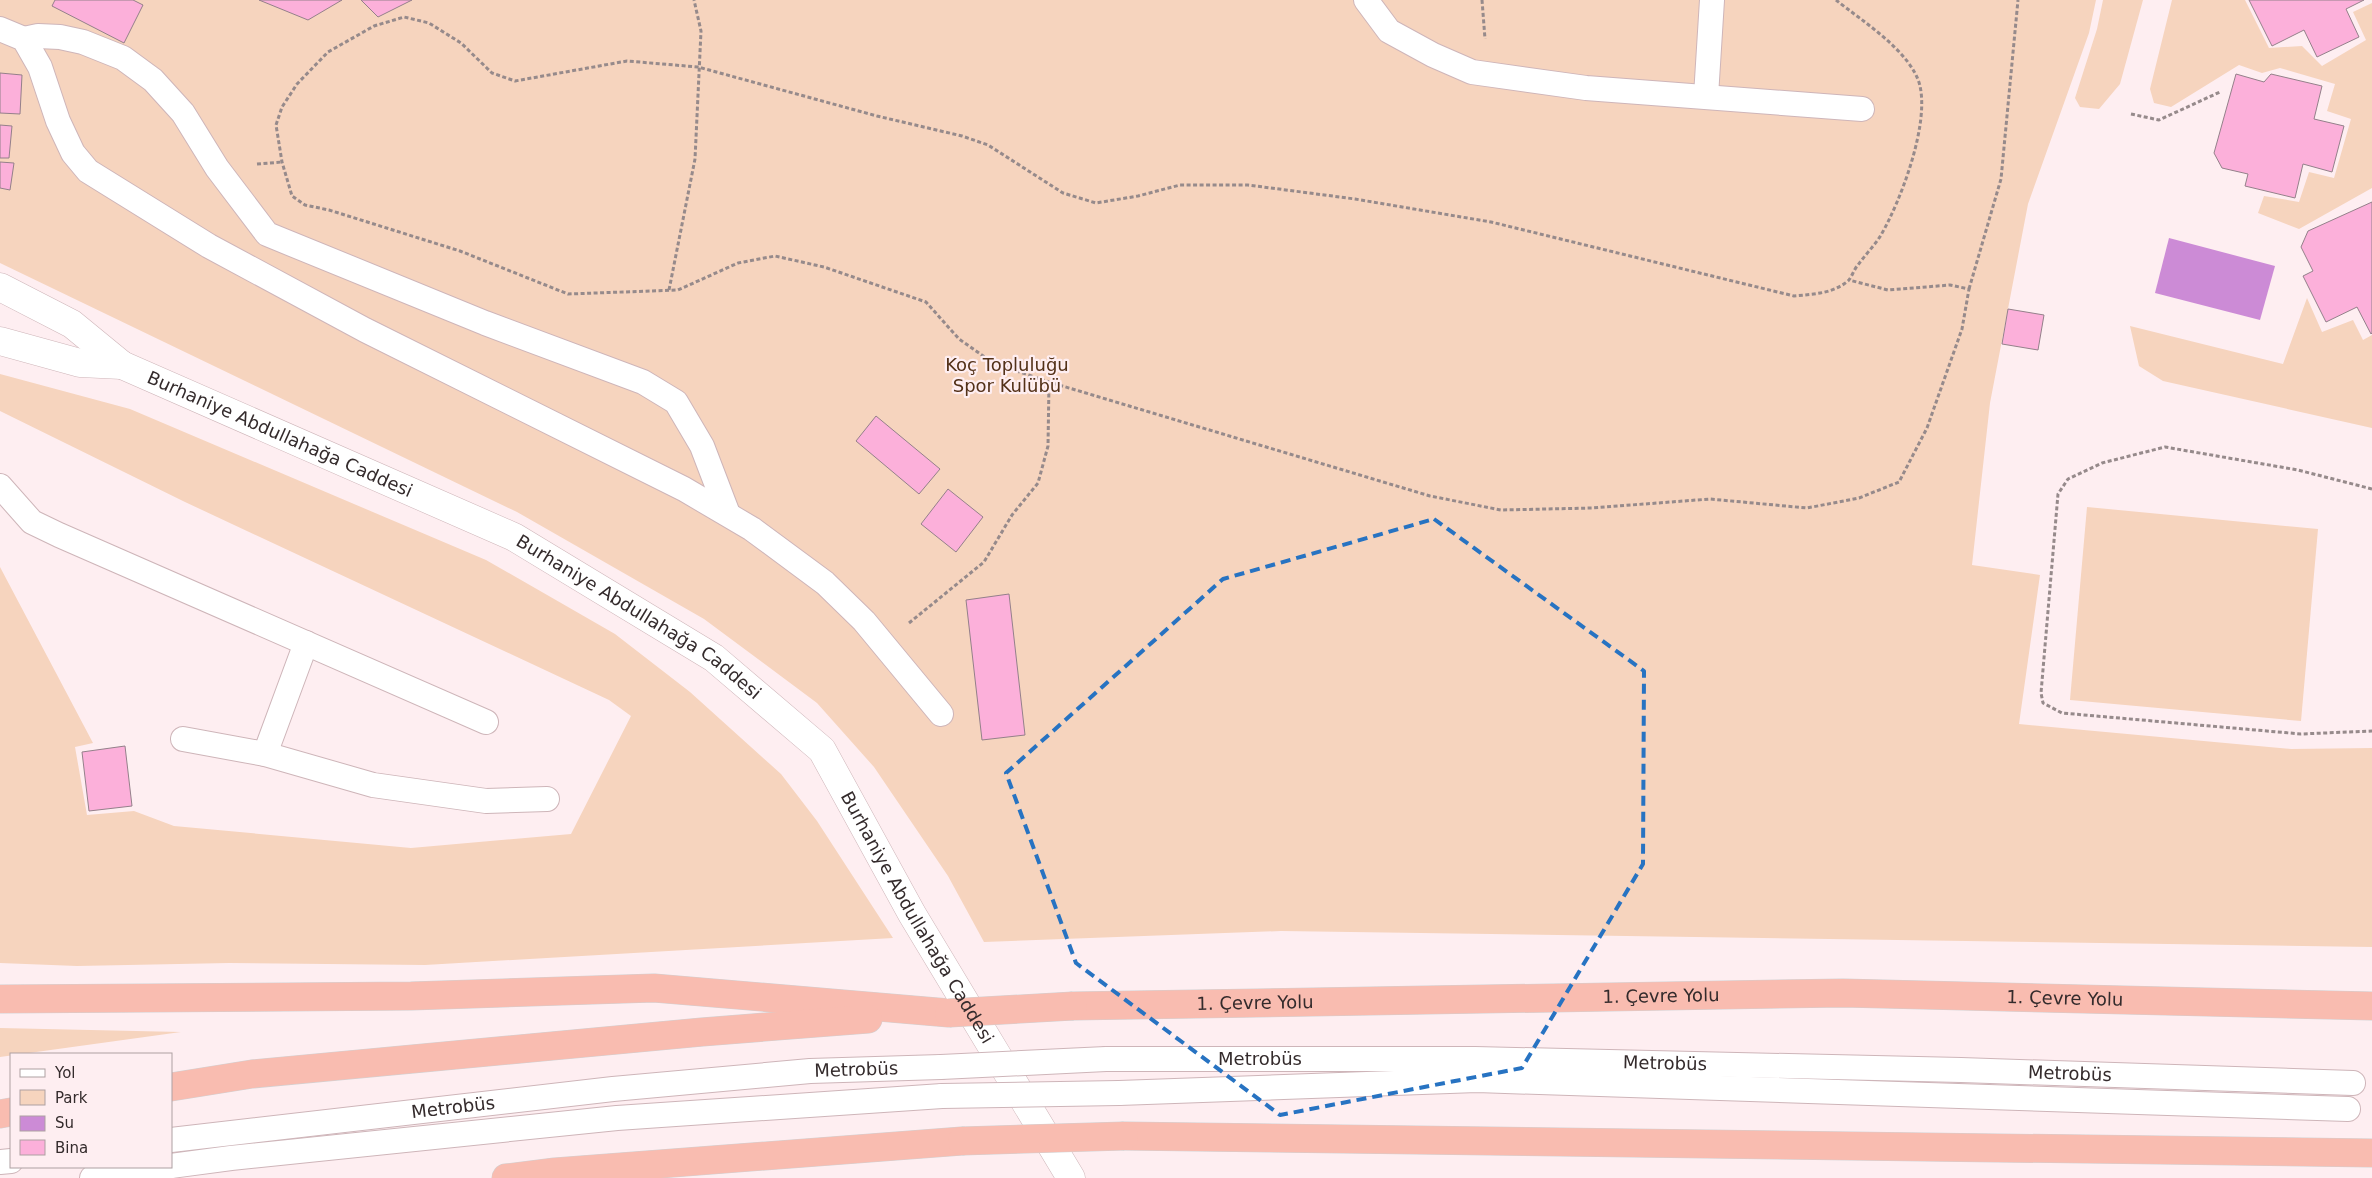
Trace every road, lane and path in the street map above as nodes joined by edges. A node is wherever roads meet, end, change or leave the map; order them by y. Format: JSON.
{"nodes":[{"id":1,"x":694,"y":0,"type":"edge"},
{"id":2,"x":1366,"y":0,"type":"edge"},
{"id":3,"x":1712,"y":0,"type":"edge"},
{"id":4,"x":1836,"y":0,"type":"edge"},
{"id":5,"x":2018,"y":0,"type":"edge"},
{"id":6,"x":0,"y":29,"type":"edge"},
{"id":7,"x":24,"y":39,"type":"junction"},
{"id":8,"x":698,"y":67,"type":"junction"},
{"id":9,"x":2220,"y":92,"type":"dead end"},
{"id":10,"x":1706,"y":96,"type":"junction"},
{"id":11,"x":1862,"y":109,"type":"dead end"},
{"id":12,"x":2131,"y":114,"type":"dead end"},
{"id":13,"x":1849,"y":280,"type":"junction"},
{"id":14,"x":0,"y":287,"type":"edge"},
{"id":15,"x":1969,"y":289,"type":"junction"},
{"id":16,"x":669,"y":290,"type":"junction"},
{"id":17,"x":0,"y":341,"type":"edge"},
{"id":18,"x":122,"y":365,"type":"junction"},
{"id":19,"x":1048,"y":382,"type":"junction"},
{"id":20,"x":0,"y":486,"type":"edge"},
{"id":21,"x":2372,"y":489,"type":"edge"},
{"id":22,"x":728,"y":514,"type":"junction"},
{"id":23,"x":306,"y":643,"type":"junction"},
{"id":24,"x":883,"y":644,"type":"junction"},
{"id":25,"x":941,"y":714,"type":"dead end"},
{"id":26,"x":486,"y":722,"type":"dead end"},
{"id":27,"x":2372,"y":731,"type":"edge"},
{"id":28,"x":184,"y":738,"type":"dead end"},
{"id":29,"x":265,"y":754,"type":"junction"},
{"id":30,"x":547,"y":799,"type":"dead end"},
{"id":31,"x":0,"y":999,"type":"edge"},
{"id":32,"x":2372,"y":1006,"type":"edge"},
{"id":33,"x":949,"y":1013,"type":"junction"},
{"id":34,"x":2353,"y":1083,"type":"dead end"},
{"id":35,"x":172,"y":1087,"type":"edge"},
{"id":36,"x":2348,"y":1109,"type":"dead end"},
{"id":37,"x":172,"y":1140,"type":"edge"},
{"id":38,"x":2235,"y":1151,"type":"junction"},
{"id":39,"x":2372,"y":1152,"type":"edge"},
{"id":40,"x":2372,"y":1166,"type":"edge"},
{"id":41,"x":172,"y":1167,"type":"edge"},
{"id":42,"x":163,"y":1168,"type":"edge"},
{"id":43,"x":92,"y":1178,"type":"edge"},
{"id":44,"x":506,"y":1178,"type":"edge"},
{"id":45,"x":1071,"y":1178,"type":"edge"}],
"edges":[{"from":1,"to":8,"type":"path"},
{"from":2,"to":10,"type":"lane"},
{"from":3,"to":10,"type":"lane"},
{"from":4,"to":13,"type":"path"},
{"from":5,"to":15,"type":"path"},
{"from":6,"to":7,"type":"lane"},
{"from":7,"to":22,"type":"lane"},
{"from":7,"to":22,"type":"lane"},
{"from":8,"to":13,"type":"path"},
{"from":8,"to":16,"type":"path"},
{"from":8,"to":16,"type":"path"},
{"from":9,"to":12,"type":"path"},
{"from":10,"to":11,"type":"lane"},
{"from":13,"to":15,"type":"path"},
{"from":14,"to":18,"type":"main road","name":"Burhaniye Abdullahağa Caddesi"},
{"from":15,"to":19,"type":"path"},
{"from":16,"to":19,"type":"path"},
{"from":17,"to":18,"type":"main road"},
{"from":18,"to":45,"type":"main road","name":"Burhaniye Abdullahağa Caddesi"},
{"from":19,"to":24,"type":"path"},
{"from":20,"to":23,"type":"lane"},
{"from":21,"to":27,"type":"path"},
{"from":22,"to":24,"type":"lane"},
{"from":23,"to":26,"type":"lane"},
{"from":23,"to":29,"type":"lane"},
{"from":24,"to":25,"type":"lane"},
{"from":28,"to":29,"type":"lane"},
{"from":29,"to":30,"type":"lane"},
{"from":31,"to":33,"type":"highway"},
{"from":32,"to":33,"type":"highway","name":"1. Çevre Yolu","bridge":true},
{"from":33,"to":35,"type":"highway"},
{"from":34,"to":37,"type":"lane","name":"Metrobüs","bridge":true},
{"from":36,"to":41,"type":"lane","name":"Metrobüs","bridge":true},
{"from":38,"to":39,"type":"highway"},
{"from":38,"to":40,"type":"lane"},
{"from":38,"to":44,"type":"highway","bridge":true},
{"from":42,"to":43,"type":"lane","name":"Metrobüs"}]}
